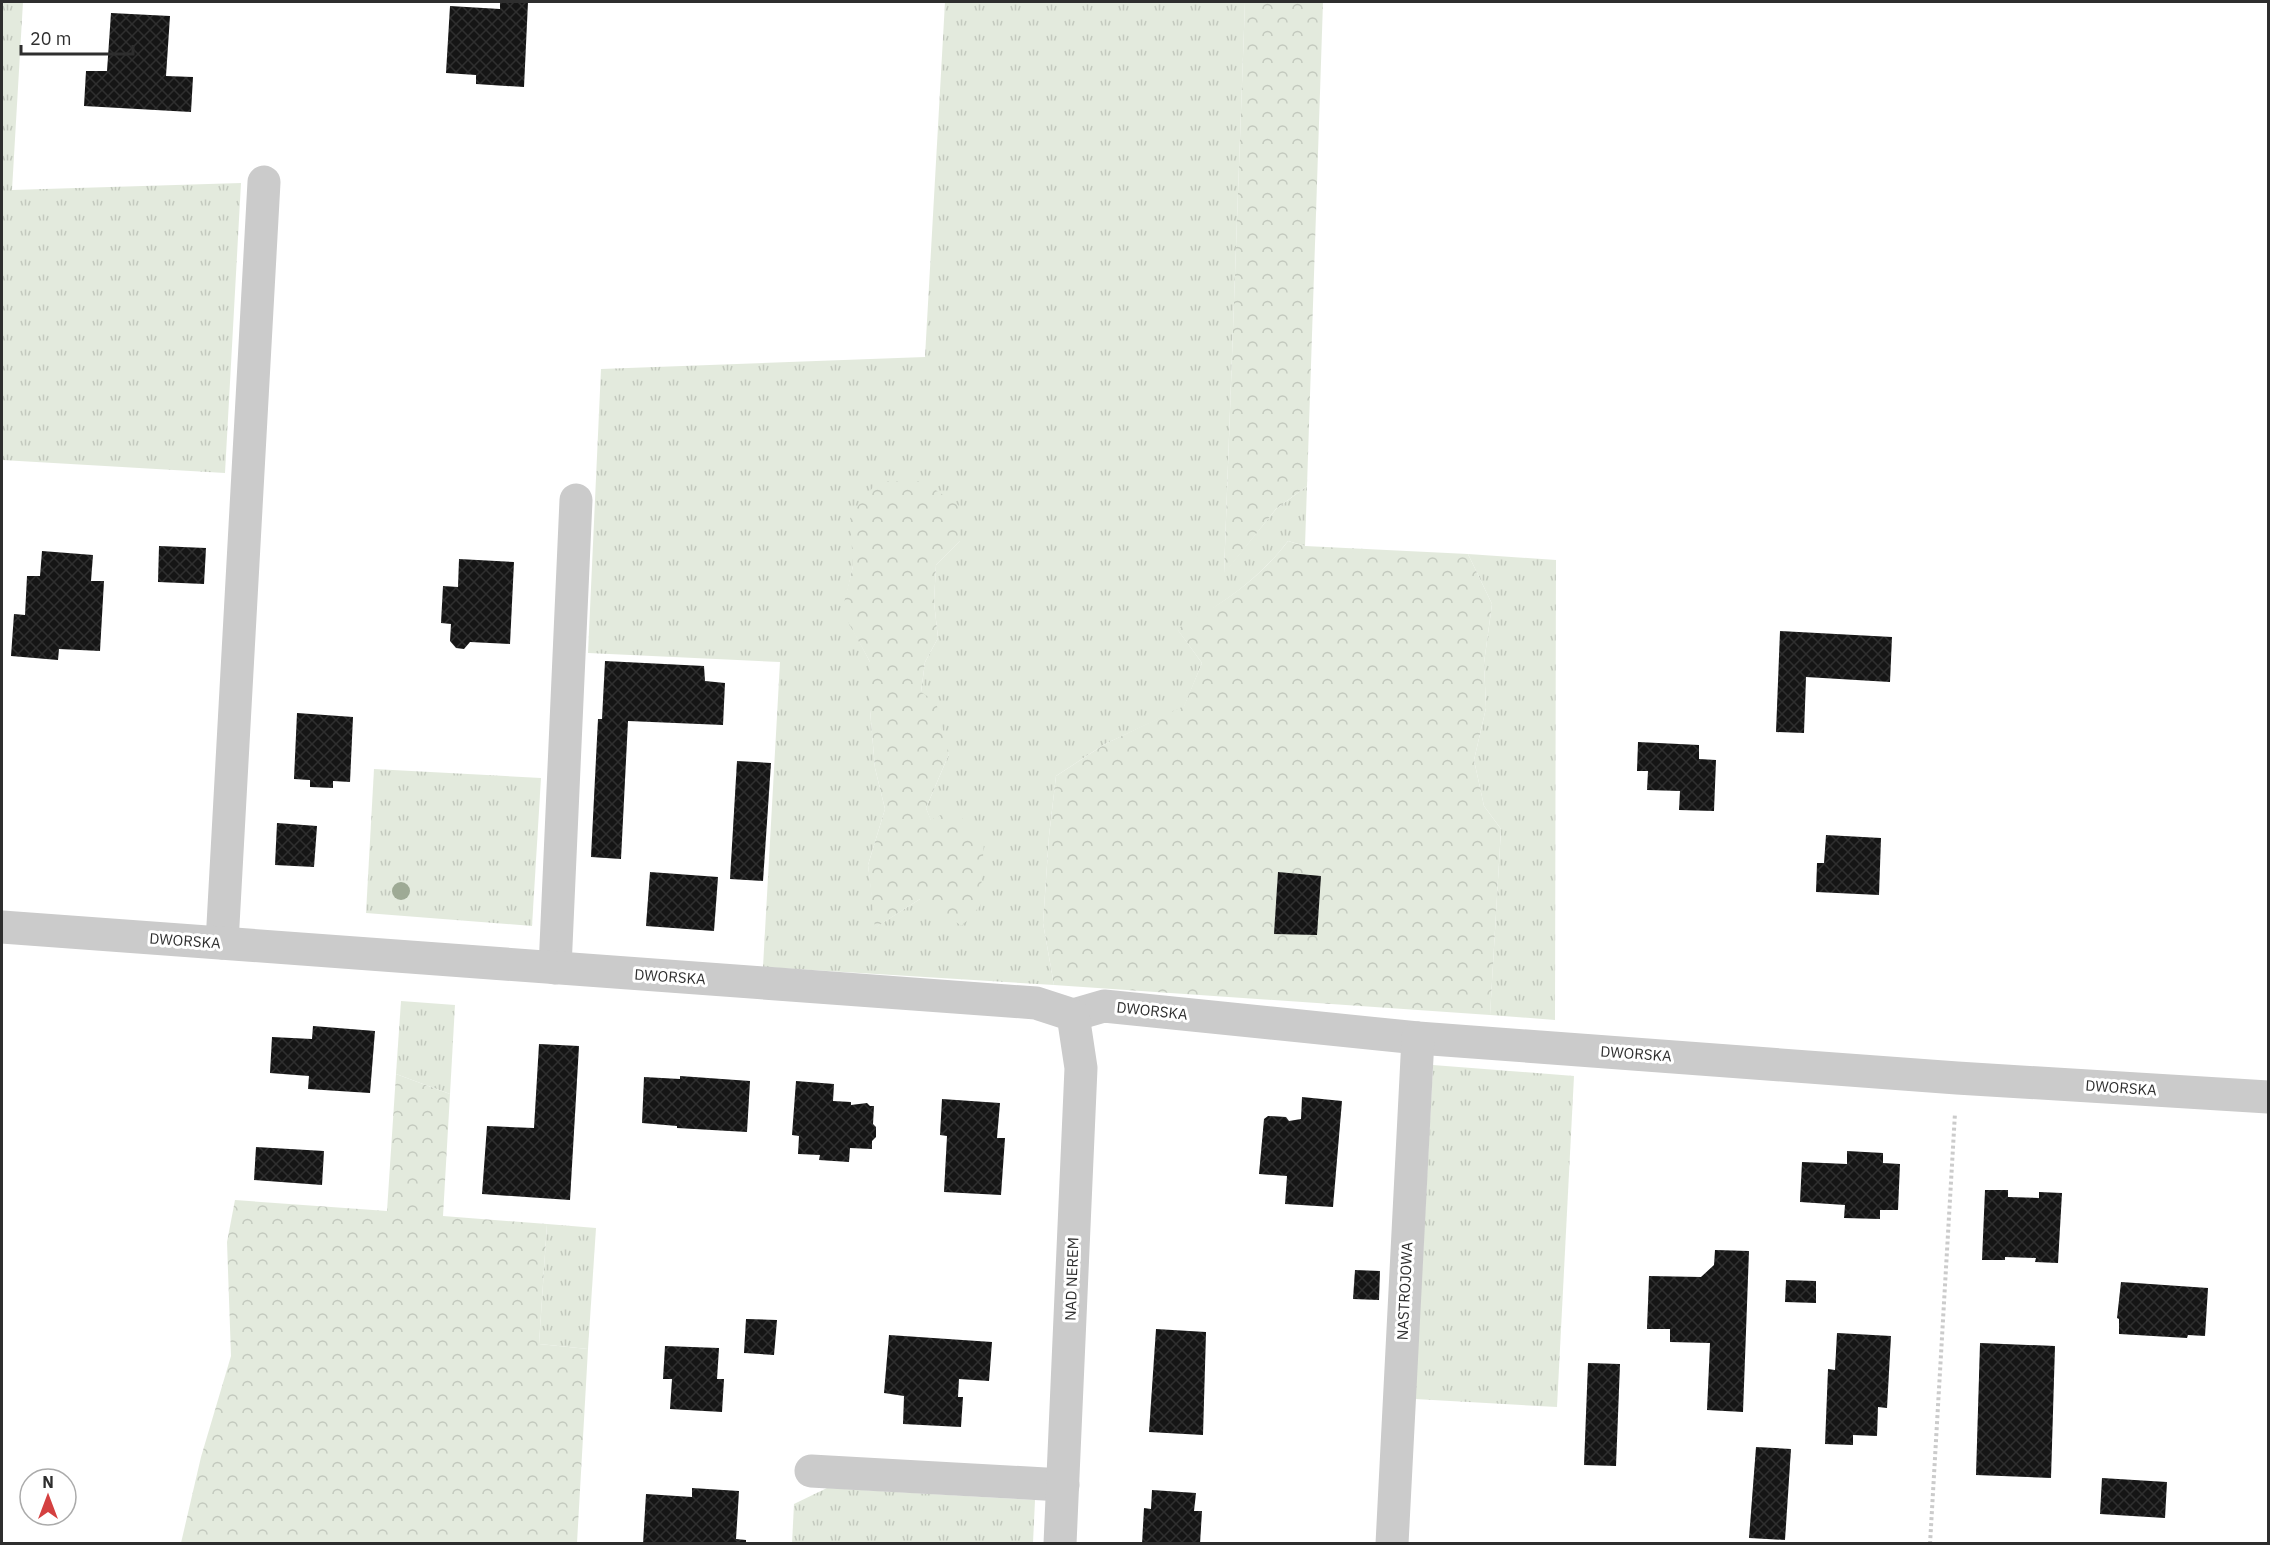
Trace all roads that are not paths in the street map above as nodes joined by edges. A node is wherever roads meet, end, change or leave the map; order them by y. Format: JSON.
{"nodes":[{"id":1,"x":264,"y":182,"type":"dead end"},
{"id":2,"x":576,"y":500,"type":"dead end"},
{"id":3,"x":2,"y":927,"type":"edge"},
{"id":4,"x":222,"y":944,"type":"junction"},
{"id":5,"x":555,"y":968,"type":"junction"},
{"id":6,"x":1073,"y":1015,"type":"junction"},
{"id":7,"x":1418,"y":1038,"type":"junction"},
{"id":8,"x":2268,"y":1097,"type":"edge"},
{"id":9,"x":811,"y":1471,"type":"dead end"},
{"id":10,"x":1063,"y":1485,"type":"junction"},
{"id":11,"x":1059,"y":1544,"type":"edge"},
{"id":12,"x":1392,"y":1544,"type":"edge"}],
"edges":[{"from":1,"to":4,"type":"street"},
{"from":2,"to":5,"type":"street"},
{"from":3,"to":4,"type":"street","name":"DWORSKA"},
{"from":4,"to":5,"type":"street","name":"DWORSKA"},
{"from":5,"to":6,"type":"street","name":"DWORSKA"},
{"from":6,"to":7,"type":"street","name":"DWORSKA"},
{"from":6,"to":10,"type":"street","name":"NAD NEREM"},
{"from":7,"to":8,"type":"street","name":"DWORSKA"},
{"from":7,"to":12,"type":"street","name":"NASTROJOWA"},
{"from":9,"to":10,"type":"street"},
{"from":10,"to":11,"type":"street","name":"NAD NEREM"}]}
